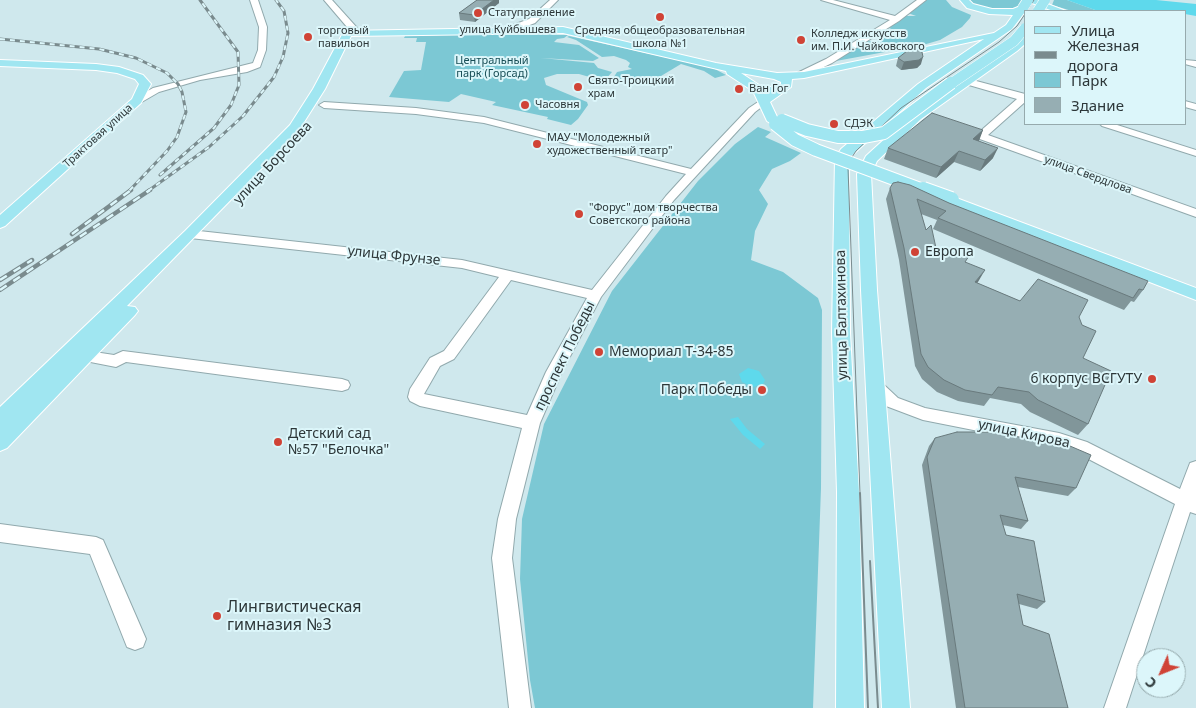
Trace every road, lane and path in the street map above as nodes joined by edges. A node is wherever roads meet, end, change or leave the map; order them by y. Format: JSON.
{"nodes":[{"id":1,"x":254,"y":0,"type":"edge"},
{"id":2,"x":328,"y":0,"type":"edge"},
{"id":3,"x":554,"y":0,"type":"edge"},
{"id":4,"x":824,"y":0,"type":"edge"},
{"id":5,"x":922,"y":0,"type":"edge"},
{"id":6,"x":956,"y":0,"type":"edge"},
{"id":7,"x":964,"y":0,"type":"edge"},
{"id":8,"x":1026,"y":2,"type":"edge"},
{"id":9,"x":1055,"y":10,"type":"edge"},
{"id":10,"x":896,"y":19,"type":"junction"},
{"id":11,"x":532,"y":21,"type":"junction"},
{"id":12,"x":350,"y":29,"type":"junction"},
{"id":13,"x":511,"y":29,"type":"junction"},
{"id":14,"x":543,"y":29,"type":"junction"},
{"id":15,"x":1024,"y":29,"type":"edge"},
{"id":16,"x":1005,"y":30,"type":"junction"},
{"id":17,"x":1024,"y":39,"type":"edge"},
{"id":18,"x":1024,"y":48,"type":"edge"},
{"id":19,"x":1013,"y":49,"type":"junction"},
{"id":20,"x":829,"y":61,"type":"junction"},
{"id":21,"x":0,"y":62,"type":"edge"},
{"id":22,"x":846,"y":66,"type":"junction"},
{"id":23,"x":750,"y":76,"type":"junction"},
{"id":24,"x":776,"y":76,"type":"junction"},
{"id":25,"x":798,"y":76,"type":"junction"},
{"id":26,"x":965,"y":80,"type":"junction"},
{"id":27,"x":756,"y":88,"type":"junction"},
{"id":28,"x":781,"y":88,"type":"junction"},
{"id":29,"x":1024,"y":98,"type":"edge"},
{"id":30,"x":137,"y":101,"type":"junction"},
{"id":31,"x":324,"y":105,"type":"junction"},
{"id":32,"x":770,"y":114,"type":"junction"},
{"id":33,"x":1108,"y":125,"type":"edge"},
{"id":34,"x":1196,"y":153,"type":"edge"},
{"id":35,"x":695,"y":173,"type":"junction"},
{"id":36,"x":1196,"y":213,"type":"edge"},
{"id":37,"x":0,"y":223,"type":"edge"},
{"id":38,"x":197,"y":235,"type":"junction"},
{"id":39,"x":507,"y":275,"type":"junction"},
{"id":40,"x":1196,"y":294,"type":"edge"},
{"id":41,"x":595,"y":295,"type":"junction"},
{"id":42,"x":841,"y":333,"type":"junction"},
{"id":43,"x":872,"y":338,"type":"junction"},
{"id":44,"x":76,"y":355,"type":"junction"},
{"id":45,"x":342,"y":385,"type":"dead end"},
{"id":46,"x":876,"y":387,"type":"junction"},
{"id":47,"x":0,"y":420,"type":"edge"},
{"id":48,"x":532,"y":423,"type":"junction"},
{"id":49,"x":0,"y":442,"type":"edge"},
{"id":50,"x":1196,"y":468,"type":"edge"},
{"id":51,"x":1191,"y":504,"type":"edge"},
{"id":52,"x":0,"y":533,"type":"edge"},
{"id":53,"x":134,"y":639,"type":"dead end"},
{"id":54,"x":520,"y":708,"type":"edge"},
{"id":55,"x":850,"y":708,"type":"edge"},
{"id":56,"x":896,"y":708,"type":"edge"},
{"id":57,"x":1115,"y":708,"type":"edge"}],
"edges":[{"from":1,"to":30,"type":"street"},
{"from":2,"to":12,"type":"street"},
{"from":3,"to":11,"type":"street"},
{"from":4,"to":10,"type":"street"},
{"from":5,"to":10,"type":"street"},
{"from":6,"to":16,"type":"main road"},
{"from":7,"to":8,"type":"main road"},
{"from":8,"to":9,"type":"main road"},
{"from":8,"to":16,"type":"main road","name":"улица Балтахинова"},
{"from":10,"to":20,"type":"street"},
{"from":11,"to":13,"type":"street"},
{"from":11,"to":14,"type":"street"},
{"from":12,"to":13,"type":"main road","name":"улица Куйбышева"},
{"from":12,"to":31,"type":"main road","name":"улица Борсоева"},
{"from":12,"to":38,"type":"main road","name":"улица Борсоева"},
{"from":13,"to":14,"type":"main road","name":"улица Куйбышева"},
{"from":14,"to":23,"type":"main road","name":"улица Куйбышева"},
{"from":15,"to":32,"type":"main road","bridge":true},
{"from":16,"to":22,"type":"main road","name":"улица Куйбышева"},
{"from":16,"to":42,"type":"main road","name":"улица Балтахинова"},
{"from":17,"to":19,"type":"main road","name":"улица Балтахинова"},
{"from":18,"to":19,"type":"main road"},
{"from":19,"to":26,"type":"main road","name":"улица Балтахинова"},
{"from":20,"to":22,"type":"street"},
{"from":20,"to":25,"type":"street"},
{"from":21,"to":30,"type":"main road","name":"Трактовая улица"},
{"from":22,"to":25,"type":"main road","name":"улица Куйбышева"},
{"from":23,"to":24,"type":"main road","name":"улица Куйбышева"},
{"from":23,"to":27,"type":"main road","name":"улица Куйбышева"},
{"from":24,"to":25,"type":"main road","name":"улица Куйбышева"},
{"from":24,"to":28,"type":"main road"},
{"from":26,"to":29,"type":"street"},
{"from":26,"to":43,"type":"main road","name":"улица Балтахинова"},
{"from":27,"to":28,"type":"main road"},
{"from":27,"to":32,"type":"main road","name":"улица Куйбышева"},
{"from":28,"to":32,"type":"main road"},
{"from":29,"to":36,"type":"street","name":"улица Свердлова"},
{"from":30,"to":37,"type":"main road","name":"Трактовая улица"},
{"from":31,"to":35,"type":"street"},
{"from":31,"to":38,"type":"main road","name":"улица Борсоева"},
{"from":32,"to":35,"type":"street","name":"проспект Победы"},
{"from":32,"to":40,"type":"main road","bridge":true},
{"from":33,"to":34,"type":"street"},
{"from":35,"to":41,"type":"street","name":"проспект Победы"},
{"from":38,"to":39,"type":"street","name":"улица Фрунзе"},
{"from":38,"to":44,"type":"main road","name":"улица Борсоева"},
{"from":39,"to":41,"type":"street","name":"улица Фрунзе"},
{"from":39,"to":48,"type":"street"},
{"from":41,"to":48,"type":"street","name":"проспект Победы"},
{"from":42,"to":43,"type":"main road"},
{"from":42,"to":55,"type":"main road","name":"улица Балтахинова"},
{"from":43,"to":46,"type":"main road","name":"улица Балтахинова"},
{"from":44,"to":45,"type":"street"},
{"from":44,"to":47,"type":"main road","name":"улица Борсоева"},
{"from":44,"to":49,"type":"main road","name":"улица Борсоева"},
{"from":46,"to":51,"type":"street","name":"улица Кирова"},
{"from":46,"to":56,"type":"main road","name":"улица Балтахинова"},
{"from":48,"to":54,"type":"street","name":"проспект Победы"},
{"from":50,"to":51,"type":"street"},
{"from":51,"to":57,"type":"street"},
{"from":52,"to":53,"type":"street"}]}
